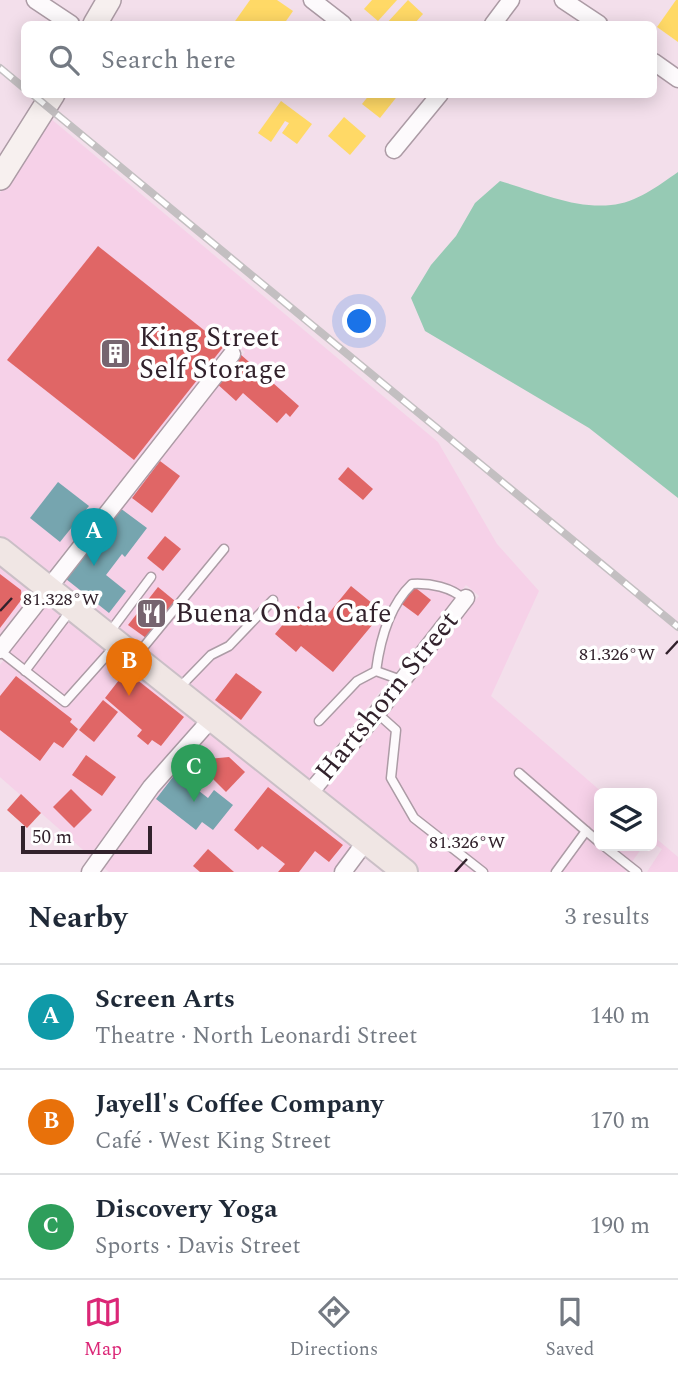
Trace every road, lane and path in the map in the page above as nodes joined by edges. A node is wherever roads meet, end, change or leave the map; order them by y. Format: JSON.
{"nodes":[{"id":1,"x":35,"y":0,"type":"edge"},
{"id":2,"x":108,"y":0,"type":"edge"},
{"id":3,"x":312,"y":0,"type":"edge"},
{"id":4,"x":511,"y":0,"type":"edge"},
{"id":5,"x":563,"y":0,"type":"edge"},
{"id":6,"x":66,"y":21,"type":"edge"},
{"id":7,"x":97,"y":21,"type":"edge"},
{"id":8,"x":339,"y":21,"type":"edge"},
{"id":9,"x":495,"y":21,"type":"edge"},
{"id":10,"x":594,"y":21,"type":"edge"},
{"id":11,"x":657,"y":65,"type":"edge"},
{"id":12,"x":678,"y":79,"type":"edge"},
{"id":13,"x":51,"y":98,"type":"edge"},
{"id":14,"x":434,"y":98,"type":"edge"},
{"id":15,"x":394,"y":150,"type":"dead end"},
{"id":16,"x":0,"y":178,"type":"edge"},
{"id":17,"x":232,"y":354,"type":"dead end"},
{"id":18,"x":224,"y":549,"type":"dead end"},
{"id":19,"x":0,"y":550,"type":"edge"},
{"id":20,"x":151,"y":577,"type":"dead end"},
{"id":21,"x":47,"y":588,"type":"junction"},
{"id":22,"x":466,"y":599,"type":"joint"},
{"id":23,"x":273,"y":600,"type":"dead end"},
{"id":24,"x":73,"y":608,"type":"junction"},
{"id":25,"x":120,"y":645,"type":"junction"},
{"id":26,"x":0,"y":651,"type":"edge"},
{"id":27,"x":25,"y":671,"type":"junction"},
{"id":28,"x":376,"y":671,"type":"junction"},
{"id":29,"x":401,"y":680,"type":"junction"},
{"id":30,"x":177,"y":690,"type":"junction"},
{"id":31,"x":377,"y":713,"type":"junction"},
{"id":32,"x":212,"y":718,"type":"junction"},
{"id":33,"x":319,"y":721,"type":"dead end"},
{"id":34,"x":519,"y":773,"type":"dead end"},
{"id":35,"x":308,"y":795,"type":"junction"},
{"id":36,"x":586,"y":831,"type":"junction"},
{"id":37,"x":594,"y":838,"type":"edge"},
{"id":38,"x":366,"y":841,"type":"junction"},
{"id":39,"x":610,"y":851,"type":"edge"},
{"id":40,"x":90,"y":872,"type":"edge"},
{"id":41,"x":343,"y":872,"type":"edge"},
{"id":42,"x":405,"y":872,"type":"edge"},
{"id":43,"x":483,"y":872,"type":"edge"},
{"id":44,"x":556,"y":872,"type":"edge"},
{"id":45,"x":637,"y":872,"type":"edge"}],
"edges":[{"from":1,"to":6,"type":"street"},
{"from":2,"to":7,"type":"street"},
{"from":3,"to":8,"type":"street"},
{"from":4,"to":9,"type":"street"},
{"from":5,"to":10,"type":"street"},
{"from":11,"to":12,"type":"street"},
{"from":13,"to":16,"type":"street"},
{"from":14,"to":15,"type":"street"},
{"from":17,"to":21,"type":"street"},
{"from":18,"to":25,"type":"lane"},
{"from":19,"to":21,"type":"main road"},
{"from":20,"to":25,"type":"lane"},
{"from":21,"to":24,"type":"main road"},
{"from":21,"to":26,"type":"street"},
{"from":22,"to":28,"type":"lane"},
{"from":22,"to":29,"type":"street","name":"Hartshorn Street"},
{"from":23,"to":30,"type":"lane"},
{"from":24,"to":25,"type":"main road"},
{"from":24,"to":27,"type":"lane"},
{"from":25,"to":27,"type":"lane"},
{"from":25,"to":30,"type":"main road"},
{"from":26,"to":27,"type":"lane"},
{"from":28,"to":29,"type":"lane"},
{"from":28,"to":33,"type":"lane"},
{"from":29,"to":31,"type":"street","name":"Hartshorn Street"},
{"from":30,"to":32,"type":"main road"},
{"from":31,"to":35,"type":"street","name":"Hartshorn Street"},
{"from":31,"to":43,"type":"lane"},
{"from":32,"to":35,"type":"main road"},
{"from":32,"to":40,"type":"street"},
{"from":34,"to":36,"type":"lane"},
{"from":35,"to":38,"type":"main road"},
{"from":36,"to":37,"type":"lane"},
{"from":36,"to":44,"type":"lane"},
{"from":38,"to":41,"type":"street"},
{"from":38,"to":42,"type":"main road"},
{"from":39,"to":45,"type":"lane"}]}
